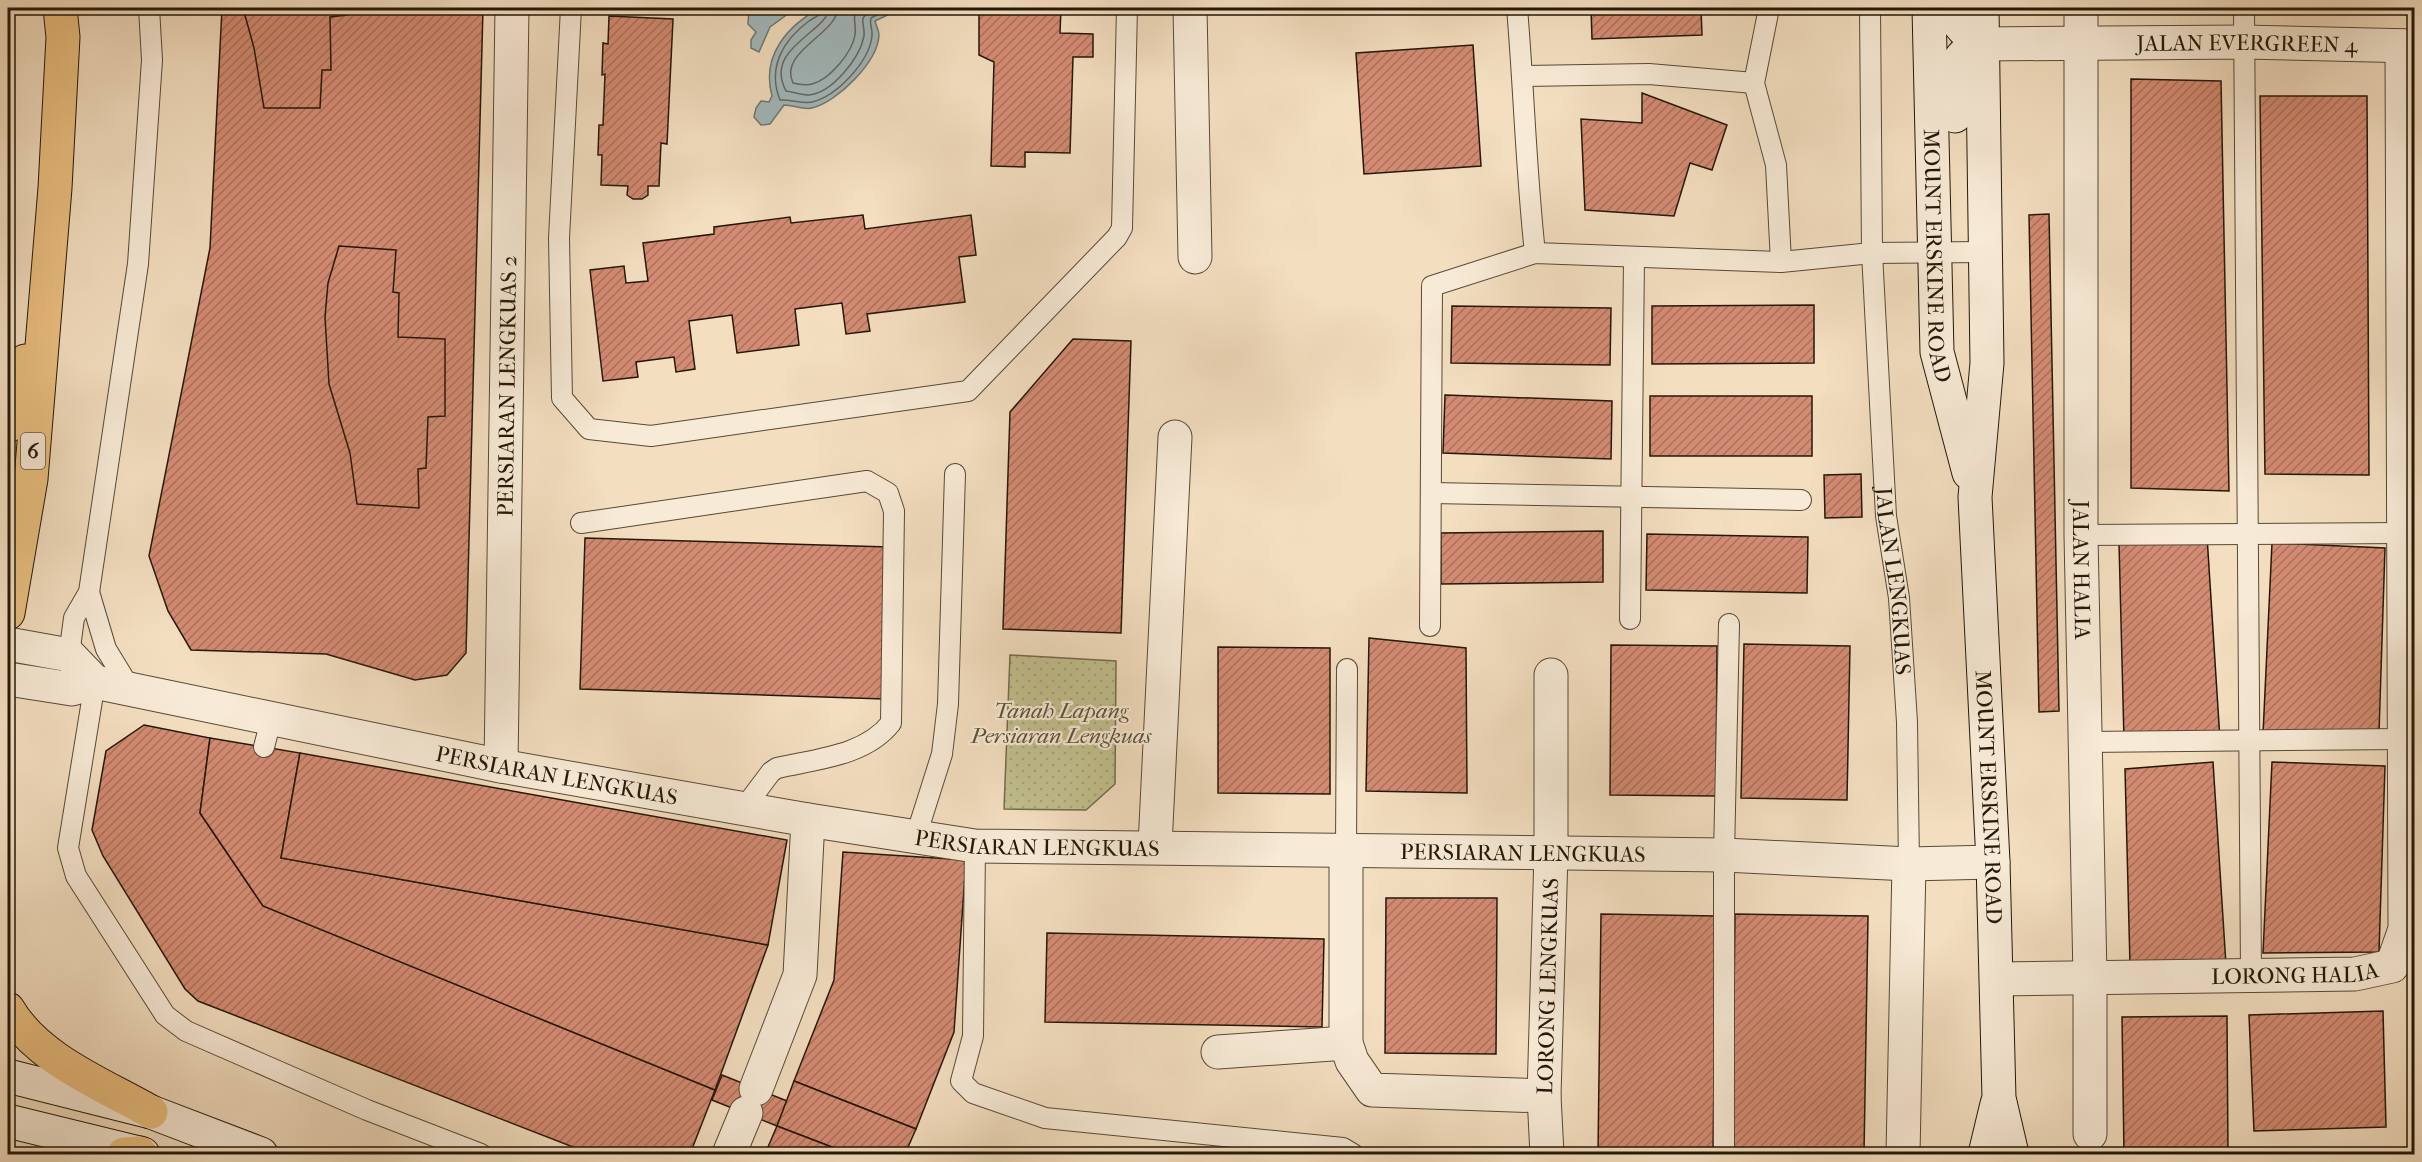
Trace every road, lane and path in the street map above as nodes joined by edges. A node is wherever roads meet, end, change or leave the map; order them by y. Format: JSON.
{"nodes":[{"id":1,"x":60,"y":8,"type":"edge"},
{"id":2,"x":149,"y":8,"type":"edge"},
{"id":3,"x":512,"y":8,"type":"edge"},
{"id":4,"x":571,"y":8,"type":"edge"},
{"id":5,"x":1126,"y":8,"type":"edge"},
{"id":6,"x":1190,"y":8,"type":"edge"},
{"id":7,"x":1517,"y":8,"type":"edge"},
{"id":8,"x":1769,"y":8,"type":"edge"},
{"id":9,"x":1870,"y":8,"type":"edge"},
{"id":10,"x":1929,"y":8,"type":"edge"},
{"id":11,"x":1953,"y":8,"type":"edge"},
{"id":12,"x":1982,"y":8,"type":"edge"},
{"id":13,"x":2081,"y":8,"type":"edge"},
{"id":14,"x":2244,"y":8,"type":"edge"},
{"id":15,"x":2244,"y":42,"type":"junction"},
{"id":16,"x":1983,"y":44,"type":"junction"},
{"id":17,"x":2079,"y":44,"type":"junction"},
{"id":18,"x":2408,"y":46,"type":"edge"},
{"id":19,"x":1523,"y":76,"type":"junction"},
{"id":20,"x":1754,"y":82,"type":"junction"},
{"id":21,"x":1985,"y":252,"type":"junction"},
{"id":22,"x":1535,"y":253,"type":"junction"},
{"id":23,"x":1936,"y":253,"type":"junction"},
{"id":24,"x":1872,"y":254,"type":"junction"},
{"id":25,"x":1195,"y":256,"type":"dead end"},
{"id":26,"x":1634,"y":259,"type":"junction"},
{"id":27,"x":1781,"y":262,"type":"junction"},
{"id":28,"x":45,"y":287,"type":"junction"},
{"id":29,"x":8,"y":426,"type":"edge"},
{"id":30,"x":1175,"y":436,"type":"dead end"},
{"id":31,"x":955,"y":474,"type":"dead end"},
{"id":32,"x":1431,"y":493,"type":"junction"},
{"id":33,"x":1632,"y":497,"type":"junction"},
{"id":34,"x":1975,"y":497,"type":"junction"},
{"id":35,"x":1801,"y":500,"type":"dead end"},
{"id":36,"x":581,"y":523,"type":"dead end"},
{"id":37,"x":2403,"y":533,"type":"junction"},
{"id":38,"x":2247,"y":534,"type":"junction"},
{"id":39,"x":2081,"y":535,"type":"junction"},
{"id":40,"x":2409,"y":579,"type":"edge"},
{"id":41,"x":89,"y":592,"type":"junction"},
{"id":42,"x":8,"y":613,"type":"edge"},
{"id":43,"x":1630,"y":619,"type":"dead end"},
{"id":44,"x":1729,"y":624,"type":"dead end"},
{"id":45,"x":1430,"y":626,"type":"dead end"},
{"id":46,"x":8,"y":644,"type":"edge"},
{"id":47,"x":69,"y":654,"type":"junction"},
{"id":48,"x":1347,"y":669,"type":"dead end"},
{"id":49,"x":1551,"y":675,"type":"dead end"},
{"id":50,"x":8,"y":679,"type":"edge"},
{"id":51,"x":95,"y":682,"type":"junction"},
{"id":52,"x":131,"y":690,"type":"junction"},
{"id":53,"x":2404,"y":739,"type":"junction"},
{"id":54,"x":2249,"y":741,"type":"junction"},
{"id":55,"x":2085,"y":742,"type":"junction"},
{"id":56,"x":501,"y":766,"type":"junction"},
{"id":57,"x":744,"y":808,"type":"junction"},
{"id":58,"x":808,"y":820,"type":"junction"},
{"id":59,"x":916,"y":836,"type":"junction"},
{"id":60,"x":975,"y":846,"type":"junction"},
{"id":61,"x":1155,"y":846,"type":"junction"},
{"id":62,"x":1346,"y":849,"type":"junction"},
{"id":63,"x":1551,"y":854,"type":"junction"},
{"id":64,"x":1724,"y":855,"type":"junction"},
{"id":65,"x":1994,"y":862,"type":"junction"},
{"id":66,"x":1909,"y":864,"type":"junction"},
{"id":67,"x":2252,"y":974,"type":"junction"},
{"id":68,"x":2090,"y":977,"type":"junction"},
{"id":69,"x":1997,"y":978,"type":"junction"},
{"id":70,"x":8,"y":1010,"type":"edge"},
{"id":71,"x":1346,"y":1043,"type":"junction"},
{"id":72,"x":1218,"y":1052,"type":"dead end"},
{"id":73,"x":8,"y":1077,"type":"edge"},
{"id":74,"x":1544,"y":1096,"type":"junction"},
{"id":75,"x":1999,"y":1098,"type":"junction"},
{"id":76,"x":151,"y":1112,"type":"junction"},
{"id":77,"x":8,"y":1121,"type":"edge"},
{"id":78,"x":2090,"y":1134,"type":"dead end"},
{"id":79,"x":136,"y":1154,"type":"edge"},
{"id":80,"x":261,"y":1155,"type":"edge"},
{"id":81,"x":481,"y":1155,"type":"edge"},
{"id":82,"x":729,"y":1155,"type":"edge"},
{"id":83,"x":1353,"y":1155,"type":"edge"},
{"id":84,"x":1547,"y":1155,"type":"edge"},
{"id":85,"x":1724,"y":1155,"type":"edge"},
{"id":86,"x":1903,"y":1155,"type":"edge"},
{"id":87,"x":1985,"y":1155,"type":"edge"},
{"id":88,"x":2012,"y":1155,"type":"edge"}],
"edges":[{"from":1,"to":28,"type":"main road","number":"6"},
{"from":2,"to":41,"type":"lane"},
{"from":3,"to":56,"type":"street","name":"PERSIARAN LENGKUAS 2"},
{"from":4,"to":5,"type":"lane"},
{"from":6,"to":25,"type":"street"},
{"from":7,"to":19,"type":"lane"},
{"from":8,"to":20,"type":"lane"},
{"from":9,"to":24,"type":"lane","name":"JALAN LENGKUAS"},
{"from":10,"to":23,"type":"street","name":"MOUNT ERSKINE ROAD"},
{"from":11,"to":16,"type":"street"},
{"from":12,"to":16,"type":"street","name":"MOUNT ERSKINE ROAD"},
{"from":13,"to":17,"type":"street","name":"JALAN HALIA"},
{"from":14,"to":15,"type":"lane"},
{"from":15,"to":17,"type":"street","name":"JALAN EVERGREEN 4"},
{"from":15,"to":18,"type":"street","name":"JALAN EVERGREEN 4"},
{"from":15,"to":38,"type":"lane"},
{"from":16,"to":17,"type":"street","name":"JALAN EVERGREEN 4"},
{"from":16,"to":21,"type":"street","name":"MOUNT ERSKINE ROAD"},
{"from":16,"to":23,"type":"street"},
{"from":17,"to":39,"type":"street","name":"JALAN HALIA"},
{"from":18,"to":37,"type":"street","name":"LORONG HALIA"},
{"from":19,"to":20,"type":"lane"},
{"from":19,"to":22,"type":"lane"},
{"from":20,"to":27,"type":"lane"},
{"from":21,"to":23,"type":"lane"},
{"from":21,"to":34,"type":"street","name":"MOUNT ERSKINE ROAD"},
{"from":22,"to":26,"type":"lane"},
{"from":22,"to":32,"type":"lane"},
{"from":23,"to":24,"type":"lane"},
{"from":23,"to":34,"type":"street","name":"MOUNT ERSKINE ROAD"},
{"from":24,"to":27,"type":"lane"},
{"from":24,"to":66,"type":"lane","name":"JALAN LENGKUAS"},
{"from":26,"to":27,"type":"lane"},
{"from":26,"to":33,"type":"lane"},
{"from":28,"to":29,"type":"main road"},
{"from":28,"to":42,"type":"main road","number":"6"},
{"from":30,"to":61,"type":"street"},
{"from":31,"to":59,"type":"lane"},
{"from":32,"to":33,"type":"lane"},
{"from":32,"to":45,"type":"lane"},
{"from":33,"to":35,"type":"lane"},
{"from":33,"to":43,"type":"lane"},
{"from":34,"to":65,"type":"street","name":"MOUNT ERSKINE ROAD"},
{"from":36,"to":57,"type":"lane"},
{"from":37,"to":38,"type":"lane"},
{"from":37,"to":40,"type":"street","name":"LORONG HALIA"},
{"from":38,"to":39,"type":"lane"},
{"from":38,"to":54,"type":"lane"},
{"from":39,"to":55,"type":"street","name":"JALAN HALIA"},
{"from":40,"to":53,"type":"street","name":"LORONG HALIA"},
{"from":41,"to":47,"type":"lane"},
{"from":41,"to":52,"type":"lane"},
{"from":44,"to":64,"type":"lane"},
{"from":46,"to":47,"type":"street"},
{"from":47,"to":51,"type":"street"},
{"from":48,"to":62,"type":"lane"},
{"from":49,"to":63,"type":"street","name":"LORONG LENGKUAS"},
{"from":50,"to":51,"type":"street","name":"PERSIARAN LENGKUAS"},
{"from":51,"to":52,"type":"street","name":"PERSIARAN LENGKUAS"},
{"from":51,"to":81,"type":"lane"},
{"from":52,"to":56,"type":"street","name":"PERSIARAN LENGKUAS"},
{"from":53,"to":54,"type":"lane"},
{"from":53,"to":67,"type":"street","name":"LORONG HALIA"},
{"from":54,"to":55,"type":"lane"},
{"from":54,"to":67,"type":"lane"},
{"from":55,"to":68,"type":"street","name":"JALAN HALIA"},
{"from":56,"to":57,"type":"street","name":"PERSIARAN LENGKUAS"},
{"from":57,"to":58,"type":"street","name":"PERSIARAN LENGKUAS"},
{"from":58,"to":59,"type":"street","name":"PERSIARAN LENGKUAS"},
{"from":58,"to":82,"type":"street"},
{"from":59,"to":60,"type":"street","name":"PERSIARAN LENGKUAS"},
{"from":60,"to":61,"type":"street","name":"PERSIARAN LENGKUAS"},
{"from":60,"to":83,"type":"lane"},
{"from":61,"to":62,"type":"street","name":"PERSIARAN LENGKUAS"},
{"from":62,"to":63,"type":"street","name":"PERSIARAN LENGKUAS"},
{"from":62,"to":71,"type":"street"},
{"from":63,"to":64,"type":"street","name":"PERSIARAN LENGKUAS"},
{"from":63,"to":74,"type":"street","name":"LORONG LENGKUAS"},
{"from":64,"to":66,"type":"street","name":"PERSIARAN LENGKUAS"},
{"from":64,"to":85,"type":"lane"},
{"from":65,"to":66,"type":"street","name":"PERSIARAN LENGKUAS"},
{"from":65,"to":69,"type":"street","name":"MOUNT ERSKINE ROAD"},
{"from":66,"to":86,"type":"street","name":"JALAN LENGKUAS"},
{"from":67,"to":68,"type":"street","name":"LORONG HALIA"},
{"from":68,"to":69,"type":"street","name":"LORONG HALIA"},
{"from":68,"to":78,"type":"street","name":"JALAN HALIA"},
{"from":69,"to":75,"type":"street","name":"MOUNT ERSKINE ROAD"},
{"from":70,"to":76,"type":"main road"},
{"from":71,"to":72,"type":"street"},
{"from":71,"to":74,"type":"street"},
{"from":73,"to":76,"type":"street"},
{"from":74,"to":84,"type":"street","name":"LORONG LENGKUAS"},
{"from":75,"to":87,"type":"street","name":"MOUNT ERSKINE ROAD"},
{"from":75,"to":88,"type":"street","name":"MOUNT ERSKINE ROAD"},
{"from":76,"to":80,"type":"street"},
{"from":77,"to":79,"type":"street"}]}
